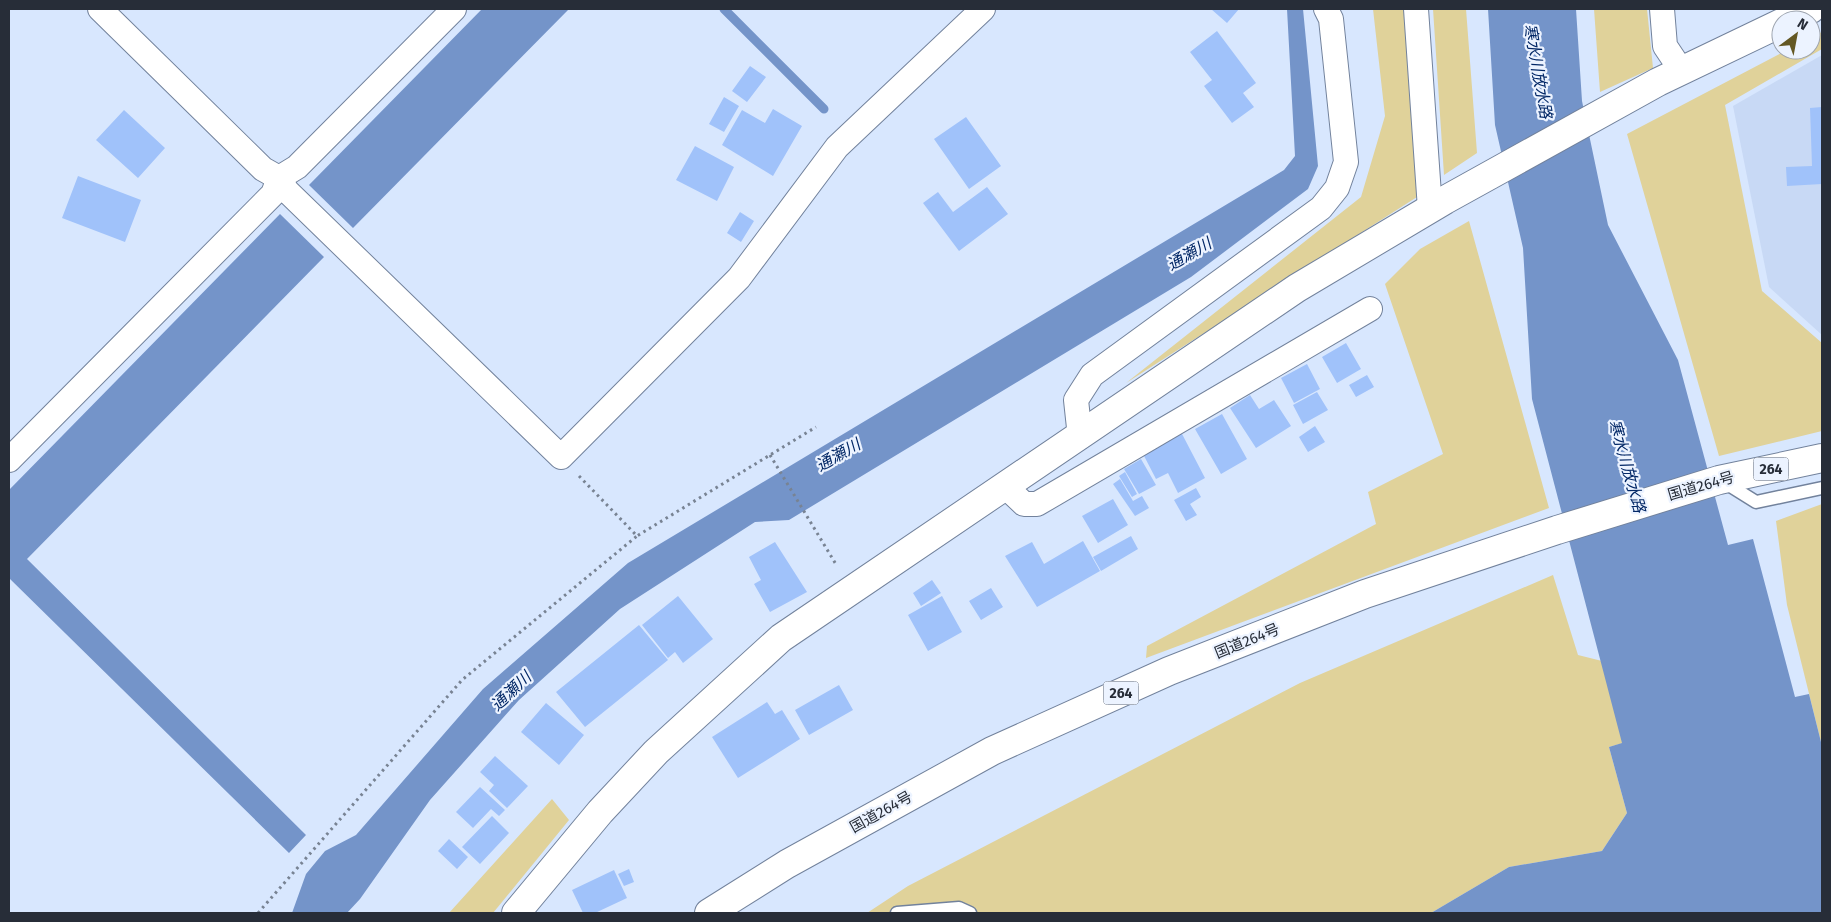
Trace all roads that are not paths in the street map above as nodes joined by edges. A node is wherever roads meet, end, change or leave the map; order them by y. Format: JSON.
{"nodes":[{"id":1,"x":100,"y":9,"type":"edge"},
{"id":2,"x":454,"y":9,"type":"edge"},
{"id":3,"x":983,"y":9,"type":"edge"},
{"id":4,"x":1326,"y":9,"type":"edge"},
{"id":5,"x":1416,"y":9,"type":"edge"},
{"id":6,"x":1662,"y":9,"type":"edge"},
{"id":7,"x":1771,"y":28,"type":"edge"},
{"id":8,"x":1670,"y":76,"type":"junction"},
{"id":9,"x":279,"y":178,"type":"junction"},
{"id":10,"x":1438,"y":204,"type":"junction"},
{"id":11,"x":1370,"y":309,"type":"dead end"},
{"id":12,"x":1080,"y":438,"type":"junction"},
{"id":13,"x":1822,"y":458,"type":"edge"},
{"id":14,"x":9,"y":460,"type":"edge"},
{"id":15,"x":1720,"y":480,"type":"junction"},
{"id":16,"x":1006,"y":487,"type":"junction"},
{"id":17,"x":1822,"y":488,"type":"edge"},
{"id":18,"x":516,"y":913,"type":"edge"},
{"id":19,"x":709,"y":913,"type":"edge"},
{"id":20,"x":897,"y":913,"type":"edge"},
{"id":21,"x":970,"y":913,"type":"edge"}],
"edges":[{"from":1,"to":9,"type":"street"},
{"from":2,"to":9,"type":"street"},
{"from":3,"to":9,"type":"street"},
{"from":4,"to":12,"type":"street"},
{"from":5,"to":10,"type":"street"},
{"from":6,"to":8,"type":"street"},
{"from":7,"to":8,"type":"main road"},
{"from":8,"to":10,"type":"main road"},
{"from":9,"to":14,"type":"street"},
{"from":10,"to":12,"type":"main road"},
{"from":11,"to":16,"type":"street"},
{"from":12,"to":16,"type":"main road"},
{"from":13,"to":15,"type":"main road","name":"国道264号","number":"264"},
{"from":15,"to":17,"type":"lane"},
{"from":15,"to":19,"type":"main road","name":"国道264号","number":"264"},
{"from":16,"to":18,"type":"main road"},
{"from":20,"to":21,"type":"lane"}]}
